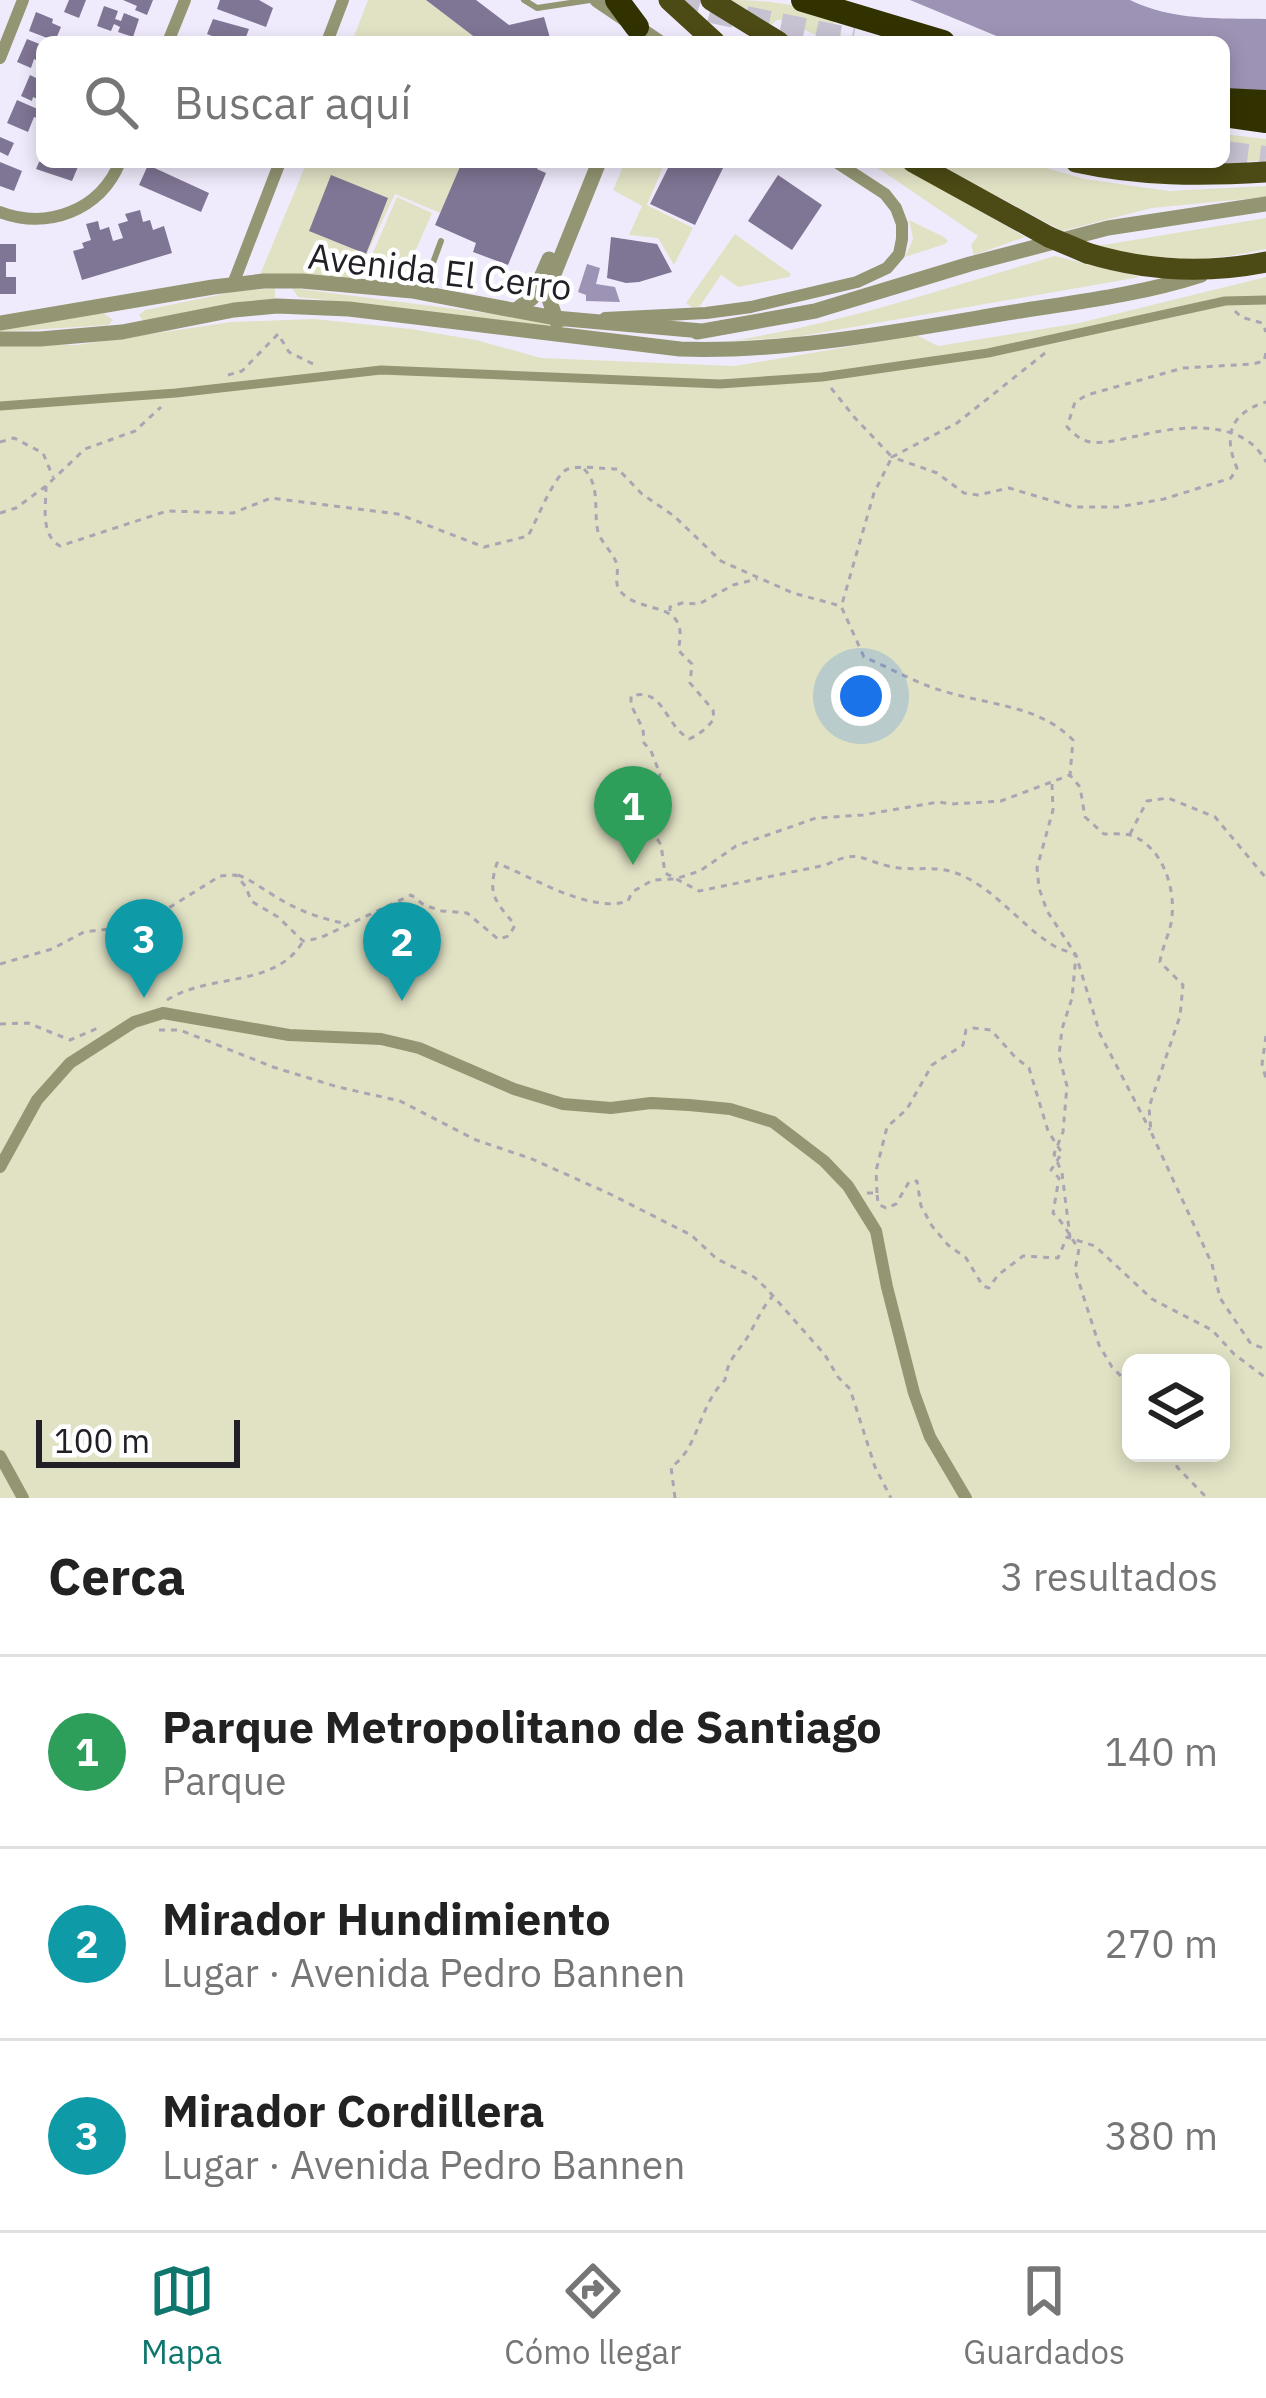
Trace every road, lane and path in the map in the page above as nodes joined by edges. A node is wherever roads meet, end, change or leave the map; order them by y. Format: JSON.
{"nodes":[{"id":1,"x":22,"y":0,"type":"edge"},
{"id":2,"x":185,"y":0,"type":"edge"},
{"id":3,"x":343,"y":0,"type":"edge"},
{"id":4,"x":524,"y":0,"type":"edge"},
{"id":5,"x":594,"y":0,"type":"edge"},
{"id":6,"x":617,"y":0,"type":"edge"},
{"id":7,"x":669,"y":0,"type":"edge"},
{"id":8,"x":711,"y":0,"type":"edge"},
{"id":9,"x":803,"y":0,"type":"edge"},
{"id":10,"x":852,"y":0,"type":"edge"},
{"id":11,"x":170,"y":36,"type":"edge"},
{"id":12,"x":329,"y":36,"type":"edge"},
{"id":13,"x":647,"y":36,"type":"edge"},
{"id":14,"x":647,"y":36,"type":"edge"},
{"id":15,"x":708,"y":36,"type":"edge"},
{"id":16,"x":769,"y":36,"type":"edge"},
{"id":17,"x":923,"y":36,"type":"edge"},
{"id":18,"x":933,"y":36,"type":"edge"},
{"id":19,"x":0,"y":58,"type":"edge"},
{"id":20,"x":1230,"y":100,"type":"edge"},
{"id":21,"x":1266,"y":102,"type":"edge"},
{"id":22,"x":1230,"y":117,"type":"edge"},
{"id":23,"x":1266,"y":121,"type":"edge"},
{"id":24,"x":117,"y":168,"type":"edge"},
{"id":25,"x":278,"y":168,"type":"edge"},
{"id":26,"x":586,"y":168,"type":"edge"},
{"id":27,"x":597,"y":168,"type":"edge"},
{"id":28,"x":845,"y":168,"type":"edge"},
{"id":29,"x":925,"y":168,"type":"edge"},
{"id":30,"x":1106,"y":168,"type":"edge"},
{"id":31,"x":1266,"y":172,"type":"edge"},
{"id":32,"x":1266,"y":204,"type":"edge"},
{"id":33,"x":0,"y":212,"type":"edge"},
{"id":34,"x":441,"y":241,"type":"dead end"},
{"id":35,"x":1262,"y":264,"type":"edge"},
{"id":36,"x":1221,"y":268,"type":"junction"},
{"id":37,"x":233,"y":284,"type":"junction"},
{"id":38,"x":422,"y":293,"type":"junction"},
{"id":39,"x":1266,"y":300,"type":"edge"},
{"id":40,"x":138,"y":301,"type":"junction"},
{"id":41,"x":1225,"y":301,"type":"junction"},
{"id":42,"x":95,"y":307,"type":"junction"},
{"id":43,"x":516,"y":310,"type":"junction"},
{"id":44,"x":555,"y":318,"type":"junction"},
{"id":45,"x":587,"y":321,"type":"junction"},
{"id":46,"x":0,"y":323,"type":"edge"},
{"id":47,"x":136,"y":330,"type":"junction"},
{"id":48,"x":702,"y":331,"type":"junction"},
{"id":49,"x":1266,"y":332,"type":"edge"},
{"id":50,"x":101,"y":334,"type":"junction"},
{"id":51,"x":568,"y":336,"type":"junction"},
{"id":52,"x":1064,"y":338,"type":"junction"},
{"id":53,"x":0,"y":339,"type":"edge"},
{"id":54,"x":604,"y":340,"type":"junction"},
{"id":55,"x":1266,"y":353,"type":"edge"},
{"id":56,"x":342,"y":374,"type":"junction"},
{"id":57,"x":220,"y":376,"type":"dead end"},
{"id":58,"x":822,"y":377,"type":"junction"},
{"id":59,"x":176,"y":393,"type":"junction"},
{"id":60,"x":1266,"y":402,"type":"edge"},
{"id":61,"x":0,"y":406,"type":"edge"},
{"id":62,"x":1230,"y":432,"type":"junction"},
{"id":63,"x":0,"y":442,"type":"edge"},
{"id":64,"x":892,"y":457,"type":"junction"},
{"id":65,"x":1266,"y":462,"type":"edge"},
{"id":66,"x":584,"y":469,"type":"junction"},
{"id":67,"x":54,"y":478,"type":"junction"},
{"id":68,"x":46,"y":486,"type":"junction"},
{"id":69,"x":0,"y":513,"type":"edge"},
{"id":70,"x":759,"y":578,"type":"junction"},
{"id":71,"x":841,"y":606,"type":"junction"},
{"id":72,"x":669,"y":613,"type":"junction"},
{"id":73,"x":1070,"y":775,"type":"junction"},
{"id":74,"x":1052,"y":782,"type":"junction"},
{"id":75,"x":1130,"y":835,"type":"junction"},
{"id":76,"x":236,"y":875,"type":"junction"},
{"id":77,"x":1266,"y":878,"type":"edge"},
{"id":78,"x":675,"y":879,"type":"junction"},
{"id":79,"x":348,"y":924,"type":"junction"},
{"id":80,"x":303,"y":941,"type":"junction"},
{"id":81,"x":1076,"y":955,"type":"junction"},
{"id":82,"x":0,"y":964,"type":"edge"},
{"id":83,"x":152,"y":1014,"type":"junction"},
{"id":84,"x":134,"y":1022,"type":"junction"},
{"id":85,"x":0,"y":1024,"type":"edge"},
{"id":86,"x":107,"y":1024,"type":"dead end"},
{"id":87,"x":1266,"y":1036,"type":"edge"},
{"id":88,"x":1266,"y":1079,"type":"edge"},
{"id":89,"x":1151,"y":1132,"type":"junction"},
{"id":90,"x":1057,"y":1146,"type":"junction"},
{"id":91,"x":1057,"y":1160,"type":"junction"},
{"id":92,"x":0,"y":1167,"type":"edge"},
{"id":93,"x":848,"y":1186,"type":"junction"},
{"id":94,"x":878,"y":1193,"type":"junction"},
{"id":95,"x":1070,"y":1238,"type":"junction"},
{"id":96,"x":774,"y":1295,"type":"junction"},
{"id":97,"x":1266,"y":1349,"type":"edge"},
{"id":98,"x":1122,"y":1377,"type":"edge"},
{"id":99,"x":1266,"y":1378,"type":"edge"},
{"id":100,"x":0,"y":1456,"type":"edge"},
{"id":101,"x":1177,"y":1462,"type":"edge"},
{"id":102,"x":23,"y":1498,"type":"edge"},
{"id":103,"x":675,"y":1498,"type":"edge"},
{"id":104,"x":891,"y":1498,"type":"edge"},
{"id":105,"x":966,"y":1498,"type":"edge"},
{"id":106,"x":1207,"y":1498,"type":"edge"}],
"edges":[{"from":1,"to":19,"type":"street"},
{"from":2,"to":11,"type":"street"},
{"from":3,"to":12,"type":"street"},
{"from":4,"to":5,"type":"lane"},
{"from":5,"to":13,"type":"street"},
{"from":6,"to":14,"type":"highway"},
{"from":7,"to":15,"type":"main road"},
{"from":8,"to":16,"type":"main road"},
{"from":9,"to":17,"type":"highway"},
{"from":10,"to":18,"type":"highway"},
{"from":20,"to":21,"type":"highway"},
{"from":22,"to":23,"type":"highway"},
{"from":24,"to":33,"type":"street"},
{"from":25,"to":37,"type":"street"},
{"from":26,"to":43,"type":"street"},
{"from":27,"to":44,"type":"street"},
{"from":28,"to":45,"type":"street","name":"Avenida El Cerro"},
{"from":29,"to":36,"type":"main road","bridge":true},
{"from":30,"to":31,"type":"main road"},
{"from":32,"to":48,"type":"street","name":"Avenida El Cerro"},
{"from":34,"to":38,"type":"lane"},
{"from":35,"to":36,"type":"main road"},
{"from":36,"to":54,"type":"street"},
{"from":37,"to":38,"type":"street","name":"Avenida El Cerro"},
{"from":37,"to":40,"type":"street","name":"Avenida El Cerro"},
{"from":38,"to":43,"type":"street","name":"Avenida El Cerro"},
{"from":39,"to":41,"type":"street"},
{"from":40,"to":42,"type":"street","name":"Avenida El Cerro"},
{"from":40,"to":47,"type":"street"},
{"from":41,"to":49,"type":"path"},
{"from":41,"to":52,"type":"street"},
{"from":42,"to":46,"type":"street","name":"Avenida El Cerro"},
{"from":42,"to":50,"type":"street"},
{"from":43,"to":44,"type":"street","name":"Avenida El Cerro"},
{"from":44,"to":45,"type":"street","name":"Avenida El Cerro"},
{"from":44,"to":51,"type":"street"},
{"from":45,"to":48,"type":"street","name":"Avenida El Cerro"},
{"from":47,"to":50,"type":"street"},
{"from":47,"to":51,"type":"street"},
{"from":48,"to":54,"type":"street","name":"Avenida El Cerro"},
{"from":50,"to":53,"type":"street"},
{"from":51,"to":54,"type":"street"},
{"from":52,"to":58,"type":"street"},
{"from":52,"to":64,"type":"path"},
{"from":55,"to":62,"type":"path"},
{"from":56,"to":57,"type":"path"},
{"from":56,"to":58,"type":"street"},
{"from":56,"to":59,"type":"street"},
{"from":58,"to":64,"type":"path"},
{"from":59,"to":61,"type":"street"},
{"from":59,"to":67,"type":"path"},
{"from":60,"to":62,"type":"path"},
{"from":62,"to":64,"type":"path"},
{"from":62,"to":65,"type":"path"},
{"from":63,"to":67,"type":"path"},
{"from":64,"to":71,"type":"path"},
{"from":66,"to":68,"type":"path"},
{"from":66,"to":70,"type":"path"},
{"from":66,"to":72,"type":"path"},
{"from":67,"to":68,"type":"path"},
{"from":68,"to":69,"type":"path"},
{"from":70,"to":71,"type":"path"},
{"from":70,"to":72,"type":"path"},
{"from":71,"to":73,"type":"path"},
{"from":72,"to":78,"type":"path"},
{"from":73,"to":74,"type":"path"},
{"from":73,"to":75,"type":"path"},
{"from":74,"to":78,"type":"path"},
{"from":74,"to":81,"type":"path"},
{"from":75,"to":77,"type":"path"},
{"from":75,"to":89,"type":"path"},
{"from":76,"to":79,"type":"path"},
{"from":76,"to":80,"type":"path"},
{"from":76,"to":82,"type":"path"},
{"from":78,"to":79,"type":"path"},
{"from":78,"to":81,"type":"path"},
{"from":79,"to":80,"type":"path"},
{"from":80,"to":83,"type":"path"},
{"from":81,"to":89,"type":"path"},
{"from":81,"to":90,"type":"path"},
{"from":83,"to":84,"type":"street"},
{"from":83,"to":93,"type":"street"},
{"from":84,"to":92,"type":"street"},
{"from":84,"to":96,"type":"path"},
{"from":85,"to":86,"type":"path"},
{"from":87,"to":88,"type":"path"},
{"from":89,"to":97,"type":"path"},
{"from":90,"to":91,"type":"path"},
{"from":90,"to":94,"type":"path"},
{"from":91,"to":95,"type":"path"},
{"from":91,"to":95,"type":"path"},
{"from":93,"to":94,"type":"path"},
{"from":93,"to":105,"type":"street"},
{"from":94,"to":95,"type":"path"},
{"from":95,"to":98,"type":"path"},
{"from":95,"to":99,"type":"path"},
{"from":96,"to":103,"type":"path"},
{"from":96,"to":104,"type":"path"},
{"from":100,"to":102,"type":"street"},
{"from":101,"to":106,"type":"path"}]}
